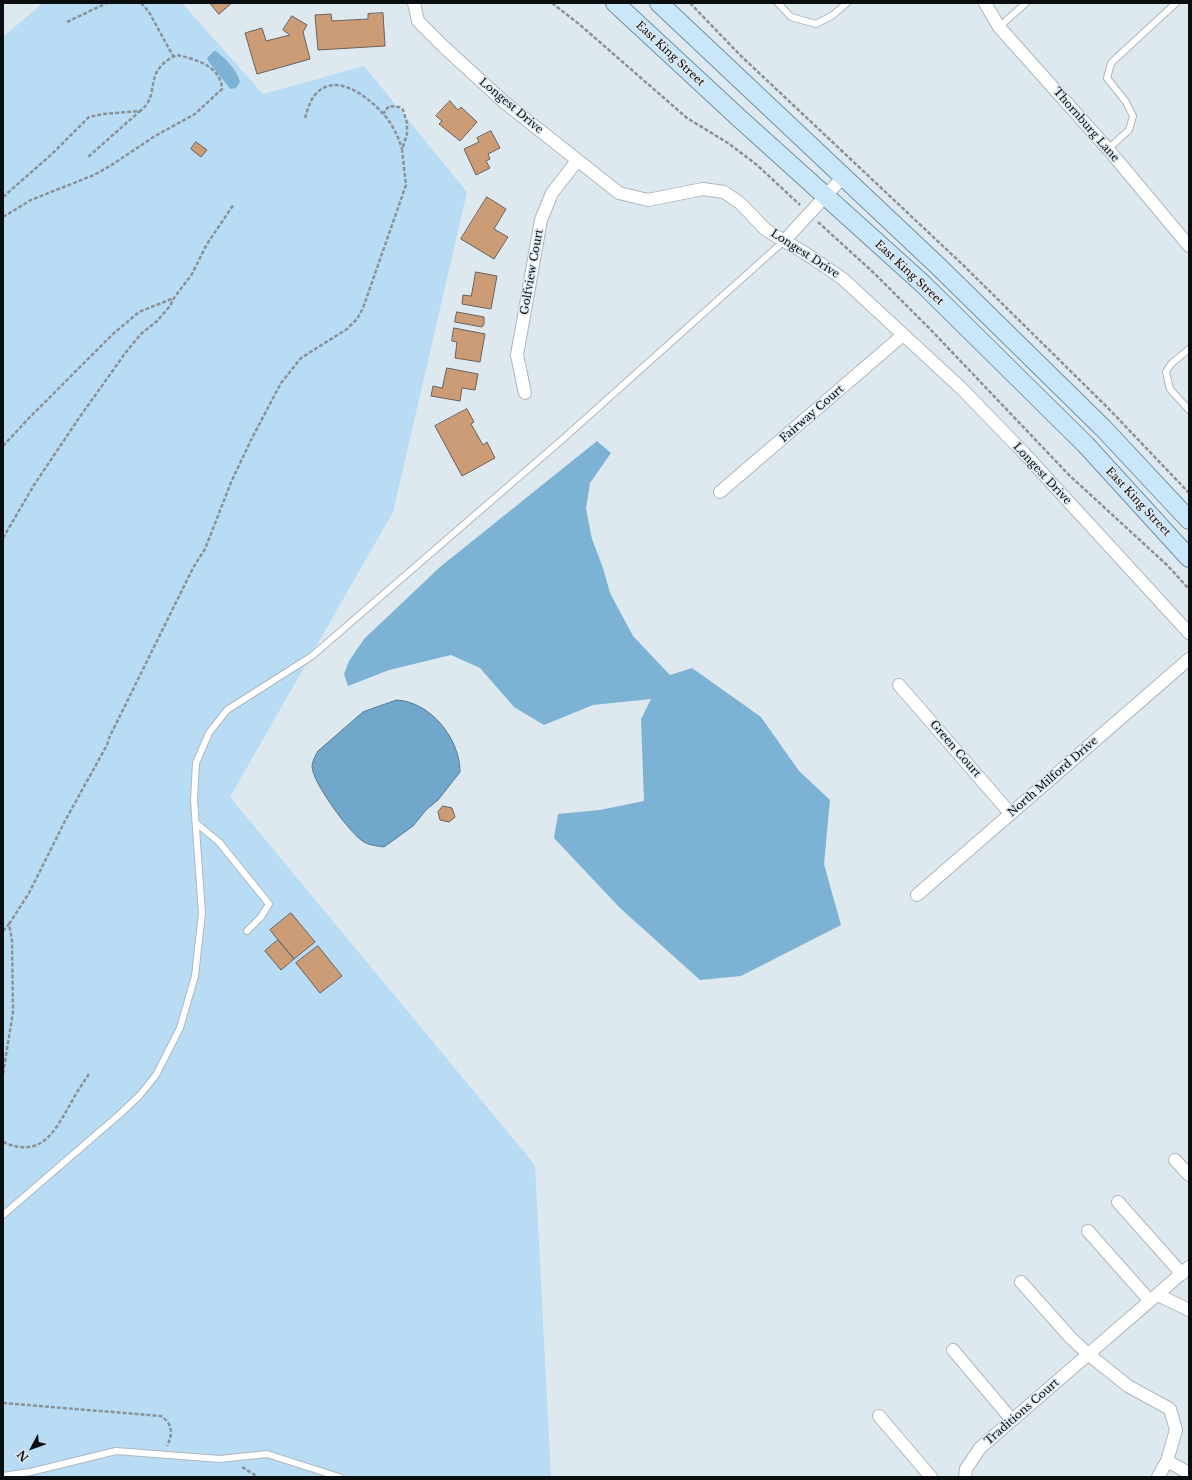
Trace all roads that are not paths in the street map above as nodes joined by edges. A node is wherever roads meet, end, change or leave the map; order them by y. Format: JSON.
{"nodes":[{"id":1,"x":414,"y":3,"type":"edge"},
{"id":2,"x":615,"y":3,"type":"edge"},
{"id":3,"x":659,"y":3,"type":"edge"},
{"id":4,"x":778,"y":3,"type":"edge"},
{"id":5,"x":847,"y":3,"type":"edge"},
{"id":6,"x":985,"y":3,"type":"edge"},
{"id":7,"x":1026,"y":3,"type":"edge"},
{"id":8,"x":1176,"y":3,"type":"edge"},
{"id":9,"x":999,"y":27,"type":"junction"},
{"id":10,"x":1108,"y":150,"type":"junction"},
{"id":11,"x":577,"y":161,"type":"junction"},
{"id":12,"x":843,"y":177,"type":"junction"},
{"id":13,"x":825,"y":196,"type":"junction"},
{"id":14,"x":784,"y":241,"type":"junction"},
{"id":15,"x":1189,"y":246,"type":"edge"},
{"id":16,"x":903,"y":335,"type":"junction"},
{"id":17,"x":1189,"y":349,"type":"edge"},
{"id":18,"x":525,"y":393,"type":"dead end"},
{"id":19,"x":1189,"y":410,"type":"edge"},
{"id":20,"x":720,"y":492,"type":"dead end"},
{"id":21,"x":1189,"y":520,"type":"edge"},
{"id":22,"x":1189,"y":558,"type":"edge"},
{"id":23,"x":1189,"y":633,"type":"edge"},
{"id":24,"x":1189,"y":659,"type":"edge"},
{"id":25,"x":899,"y":686,"type":"dead end"},
{"id":26,"x":1010,"y":813,"type":"junction"},
{"id":27,"x":196,"y":823,"type":"junction"},
{"id":28,"x":917,"y":895,"type":"dead end"},
{"id":29,"x":247,"y":931,"type":"dead end"},
{"id":30,"x":1175,"y":1160,"type":"dead end"},
{"id":31,"x":1189,"y":1175,"type":"edge"},
{"id":32,"x":1118,"y":1202,"type":"dead end"},
{"id":33,"x":3,"y":1215,"type":"edge"},
{"id":34,"x":1088,"y":1231,"type":"dead end"},
{"id":35,"x":1185,"y":1271,"type":"edge"},
{"id":36,"x":1021,"y":1282,"type":"dead end"},
{"id":37,"x":1154,"y":1298,"type":"junction"},
{"id":38,"x":1189,"y":1310,"type":"edge"},
{"id":39,"x":953,"y":1350,"type":"dead end"},
{"id":40,"x":1088,"y":1354,"type":"junction"},
{"id":41,"x":879,"y":1416,"type":"dead end"},
{"id":42,"x":1012,"y":1420,"type":"junction"},
{"id":43,"x":1167,"y":1461,"type":"junction"},
{"id":44,"x":1189,"y":1473,"type":"edge"},
{"id":45,"x":3,"y":1476,"type":"edge"},
{"id":46,"x":339,"y":1477,"type":"edge"},
{"id":47,"x":931,"y":1477,"type":"edge"},
{"id":48,"x":965,"y":1477,"type":"edge"},
{"id":49,"x":1158,"y":1477,"type":"edge"}],
"edges":[{"from":1,"to":11,"type":"street","name":"Longest Drive"},
{"from":2,"to":13,"type":"main road","name":"East King Street"},
{"from":3,"to":12,"type":"main road"},
{"from":4,"to":5,"type":"lane"},
{"from":6,"to":9,"type":"street","name":"Thornburg Lane"},
{"from":7,"to":9,"type":"lane"},
{"from":8,"to":10,"type":"lane"},
{"from":9,"to":10,"type":"street","name":"Thornburg Lane"},
{"from":10,"to":15,"type":"street","name":"Thornburg Lane"},
{"from":11,"to":14,"type":"street","name":"Longest Drive"},
{"from":11,"to":18,"type":"street","name":"Golfview Court"},
{"from":12,"to":13,"type":"street"},
{"from":12,"to":21,"type":"main road"},
{"from":13,"to":14,"type":"street"},
{"from":13,"to":22,"type":"main road","name":"East King Street"},
{"from":14,"to":16,"type":"street","name":"Longest Drive"},
{"from":14,"to":27,"type":"lane"},
{"from":16,"to":20,"type":"street","name":"Fairway Court"},
{"from":16,"to":23,"type":"street","name":"Longest Drive"},
{"from":17,"to":19,"type":"lane"},
{"from":24,"to":26,"type":"street","name":"North Milford Drive"},
{"from":25,"to":26,"type":"street","name":"Green Court"},
{"from":26,"to":28,"type":"street","name":"North Milford Drive"},
{"from":27,"to":29,"type":"lane"},
{"from":27,"to":33,"type":"lane"},
{"from":30,"to":31,"type":"street"},
{"from":32,"to":35,"type":"street"},
{"from":34,"to":37,"type":"street"},
{"from":35,"to":37,"type":"street","name":"Traditions Court"},
{"from":36,"to":40,"type":"street"},
{"from":37,"to":38,"type":"street"},
{"from":37,"to":40,"type":"street","name":"Traditions Court"},
{"from":39,"to":42,"type":"street"},
{"from":40,"to":42,"type":"street","name":"Traditions Court"},
{"from":40,"to":43,"type":"street"},
{"from":41,"to":47,"type":"street"},
{"from":42,"to":48,"type":"street","name":"Traditions Court"},
{"from":43,"to":44,"type":"street"},
{"from":43,"to":49,"type":"street"},
{"from":45,"to":46,"type":"lane"}]}
